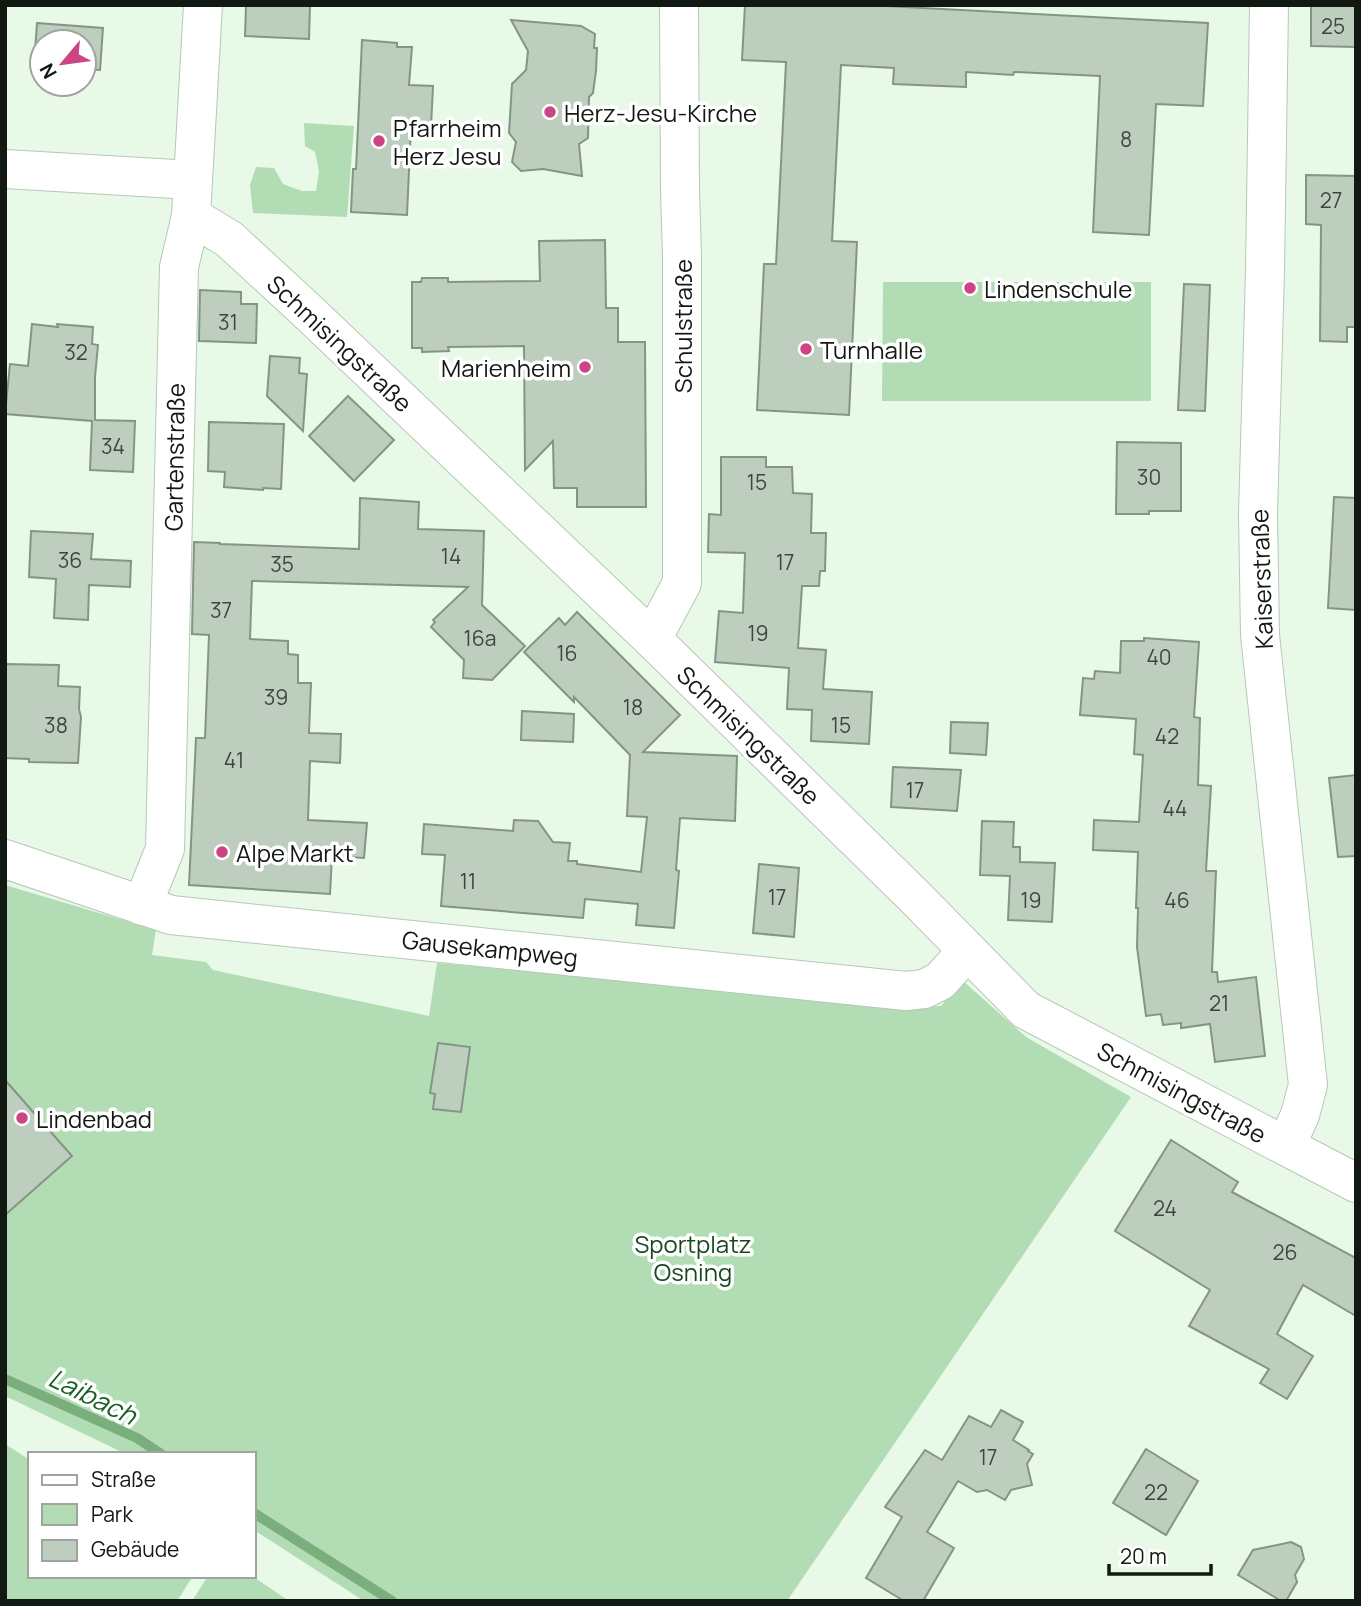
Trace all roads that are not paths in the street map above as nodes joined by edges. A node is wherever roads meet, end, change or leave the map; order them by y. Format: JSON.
{"nodes":[{"id":1,"x":203,"y":5,"type":"edge"},
{"id":2,"x":679,"y":5,"type":"edge"},
{"id":3,"x":1269,"y":5,"type":"edge"},
{"id":4,"x":5,"y":169,"type":"edge"},
{"id":5,"x":192,"y":198,"type":"junction"},
{"id":6,"x":652,"y":639,"type":"junction"},
{"id":7,"x":5,"y":859,"type":"edge"},
{"id":8,"x":142,"y":906,"type":"junction"},
{"id":9,"x":967,"y":951,"type":"junction"},
{"id":10,"x":1286,"y":1146,"type":"junction"},
{"id":11,"x":1356,"y":1183,"type":"edge"}],
"edges":[{"from":1,"to":5,"type":"street","name":"Gartenstraße"},
{"from":2,"to":6,"type":"street","name":"Schulstraße"},
{"from":3,"to":10,"type":"street","name":"Kaiserstraße"},
{"from":4,"to":5,"type":"street","name":"Schmisingstraße"},
{"from":5,"to":6,"type":"street","name":"Schmisingstraße"},
{"from":5,"to":8,"type":"street","name":"Gartenstraße"},
{"from":6,"to":9,"type":"street","name":"Schmisingstraße"},
{"from":7,"to":8,"type":"street","name":"Gausekampweg"},
{"from":8,"to":9,"type":"street","name":"Gausekampweg"},
{"from":9,"to":10,"type":"street","name":"Schmisingstraße"},
{"from":10,"to":11,"type":"street","name":"Schmisingstraße"}]}
